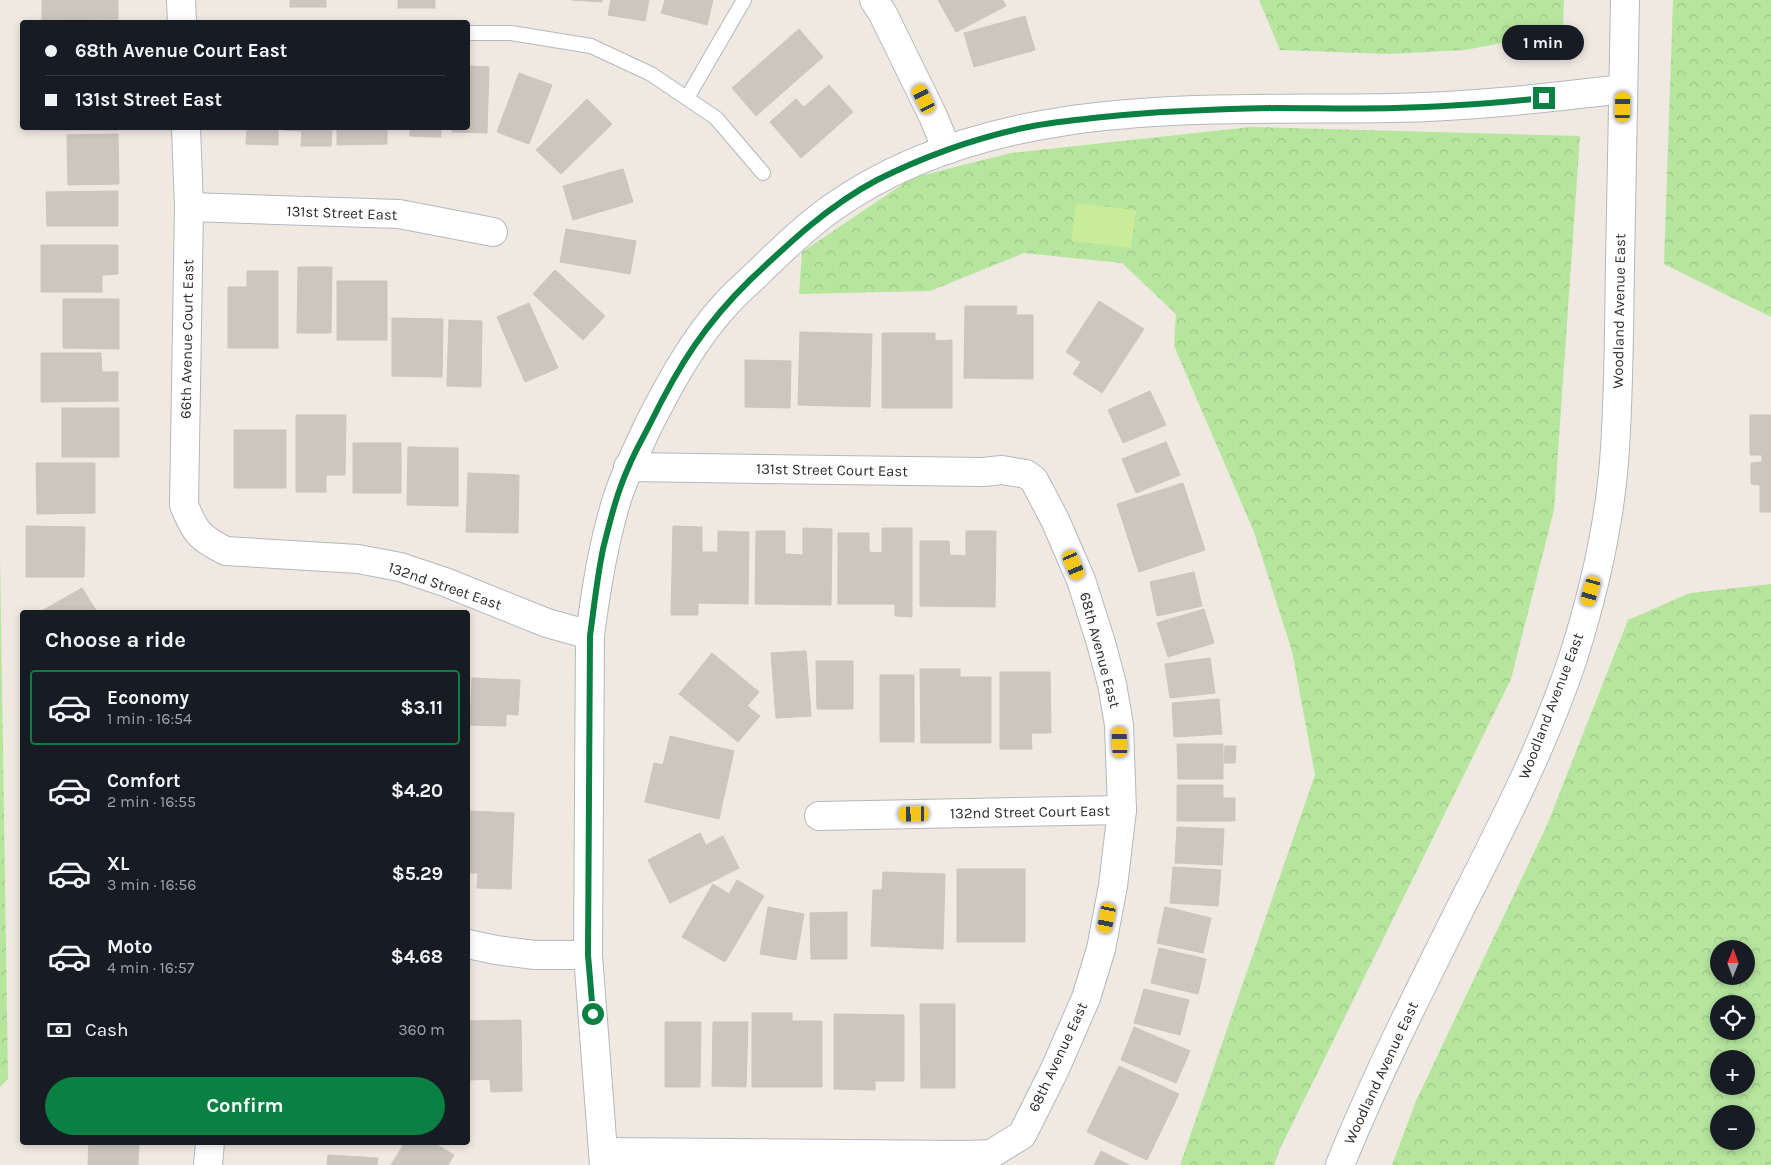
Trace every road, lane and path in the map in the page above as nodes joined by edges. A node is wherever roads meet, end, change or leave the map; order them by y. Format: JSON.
{"nodes":[{"id":1,"x":182,"y":0,"type":"edge"},
{"id":2,"x":744,"y":0,"type":"edge"},
{"id":3,"x":874,"y":0,"type":"edge"},
{"id":4,"x":1625,"y":0,"type":"edge"},
{"id":5,"x":182,"y":20,"type":"edge"},
{"id":6,"x":470,"y":33,"type":"edge"},
{"id":7,"x":1623,"y":89,"type":"junction"},
{"id":8,"x":686,"y":98,"type":"junction"},
{"id":9,"x":186,"y":130,"type":"edge"},
{"id":10,"x":947,"y":150,"type":"junction"},
{"id":11,"x":764,"y":173,"type":"dead end"},
{"id":12,"x":189,"y":207,"type":"junction"},
{"id":13,"x":492,"y":232,"type":"dead end"},
{"id":14,"x":628,"y":467,"type":"junction"},
{"id":15,"x":1034,"y":480,"type":"joint"},
{"id":16,"x":208,"y":542,"type":"joint"},
{"id":17,"x":590,"y":636,"type":"junction"},
{"id":18,"x":1122,"y":810,"type":"junction"},
{"id":19,"x":819,"y":816,"type":"dead end"},
{"id":20,"x":470,"y":944,"type":"edge"},
{"id":21,"x":588,"y":955,"type":"junction"},
{"id":22,"x":210,"y":1145,"type":"edge"},
{"id":23,"x":604,"y":1159,"type":"edge"},
{"id":24,"x":208,"y":1165,"type":"edge"},
{"id":25,"x":1340,"y":1165,"type":"edge"}],
"edges":[{"from":1,"to":5,"type":"street"},
{"from":2,"to":8,"type":"lane"},
{"from":3,"to":10,"type":"street"},
{"from":4,"to":7,"type":"street","name":"Woodland Avenue East"},
{"from":6,"to":8,"type":"lane"},
{"from":7,"to":10,"type":"street"},
{"from":7,"to":25,"type":"street","name":"Woodland Avenue East"},
{"from":8,"to":11,"type":"lane"},
{"from":9,"to":12,"type":"street","name":"66th Avenue Court East"},
{"from":10,"to":14,"type":"street"},
{"from":12,"to":13,"type":"street","name":"131st Street East"},
{"from":12,"to":16,"type":"street","name":"66th Avenue Court East"},
{"from":14,"to":15,"type":"street","name":"131st Street Court East"},
{"from":14,"to":17,"type":"street"},
{"from":15,"to":18,"type":"street","name":"68th Avenue East"},
{"from":16,"to":17,"type":"street","name":"132nd Street East"},
{"from":17,"to":21,"type":"street"},
{"from":18,"to":19,"type":"street","name":"132nd Street Court East"},
{"from":18,"to":23,"type":"street","name":"68th Avenue East"},
{"from":20,"to":21,"type":"street"},
{"from":21,"to":23,"type":"street"},
{"from":22,"to":24,"type":"street"}]}
